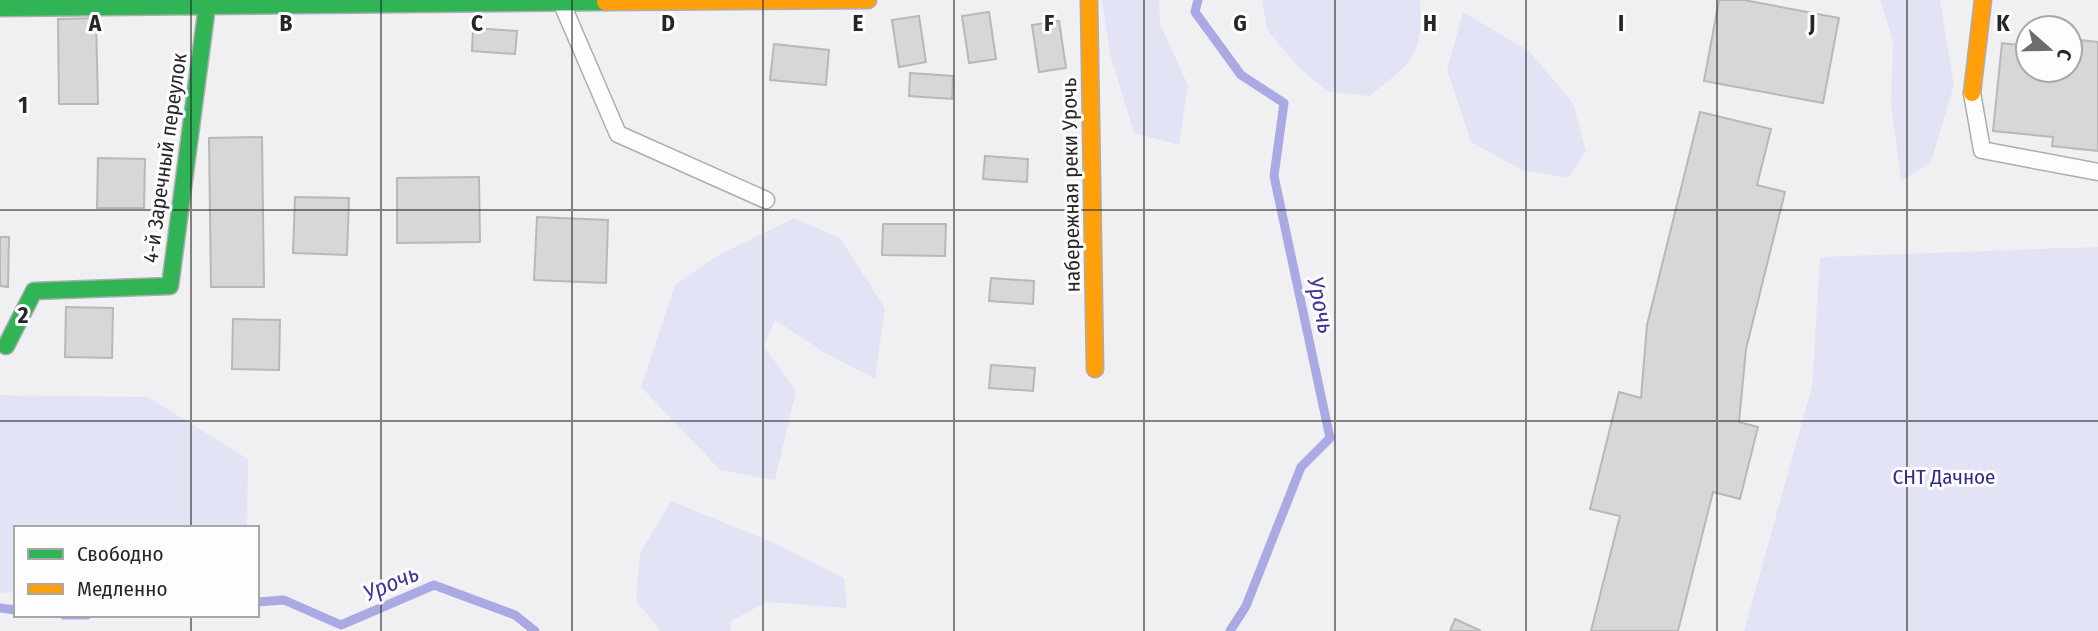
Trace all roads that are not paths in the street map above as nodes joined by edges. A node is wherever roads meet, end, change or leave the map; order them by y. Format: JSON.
{"nodes":[{"id":1,"x":868,"y":0,"type":"edge"},
{"id":2,"x":1089,"y":0,"type":"edge"},
{"id":3,"x":1983,"y":0,"type":"edge"},
{"id":4,"x":562,"y":2,"type":"edge"},
{"id":5,"x":207,"y":6,"type":"junction"},
{"id":6,"x":0,"y":8,"type":"edge"},
{"id":7,"x":1972,"y":93,"type":"joint"},
{"id":8,"x":2098,"y":172,"type":"edge"},
{"id":9,"x":766,"y":200,"type":"dead end"},
{"id":10,"x":6,"y":346,"type":"dead end"},
{"id":11,"x":1095,"y":369,"type":"dead end"}],
"edges":[{"from":1,"to":4,"type":"street"},
{"from":2,"to":11,"type":"street","name":"набережная реки Урочь"},
{"from":3,"to":7,"type":"street"},
{"from":4,"to":5,"type":"street"},
{"from":4,"to":9,"type":"lane"},
{"from":5,"to":6,"type":"street"},
{"from":5,"to":10,"type":"street","name":"4-й Заречный переулок"},
{"from":7,"to":8,"type":"lane"}]}
